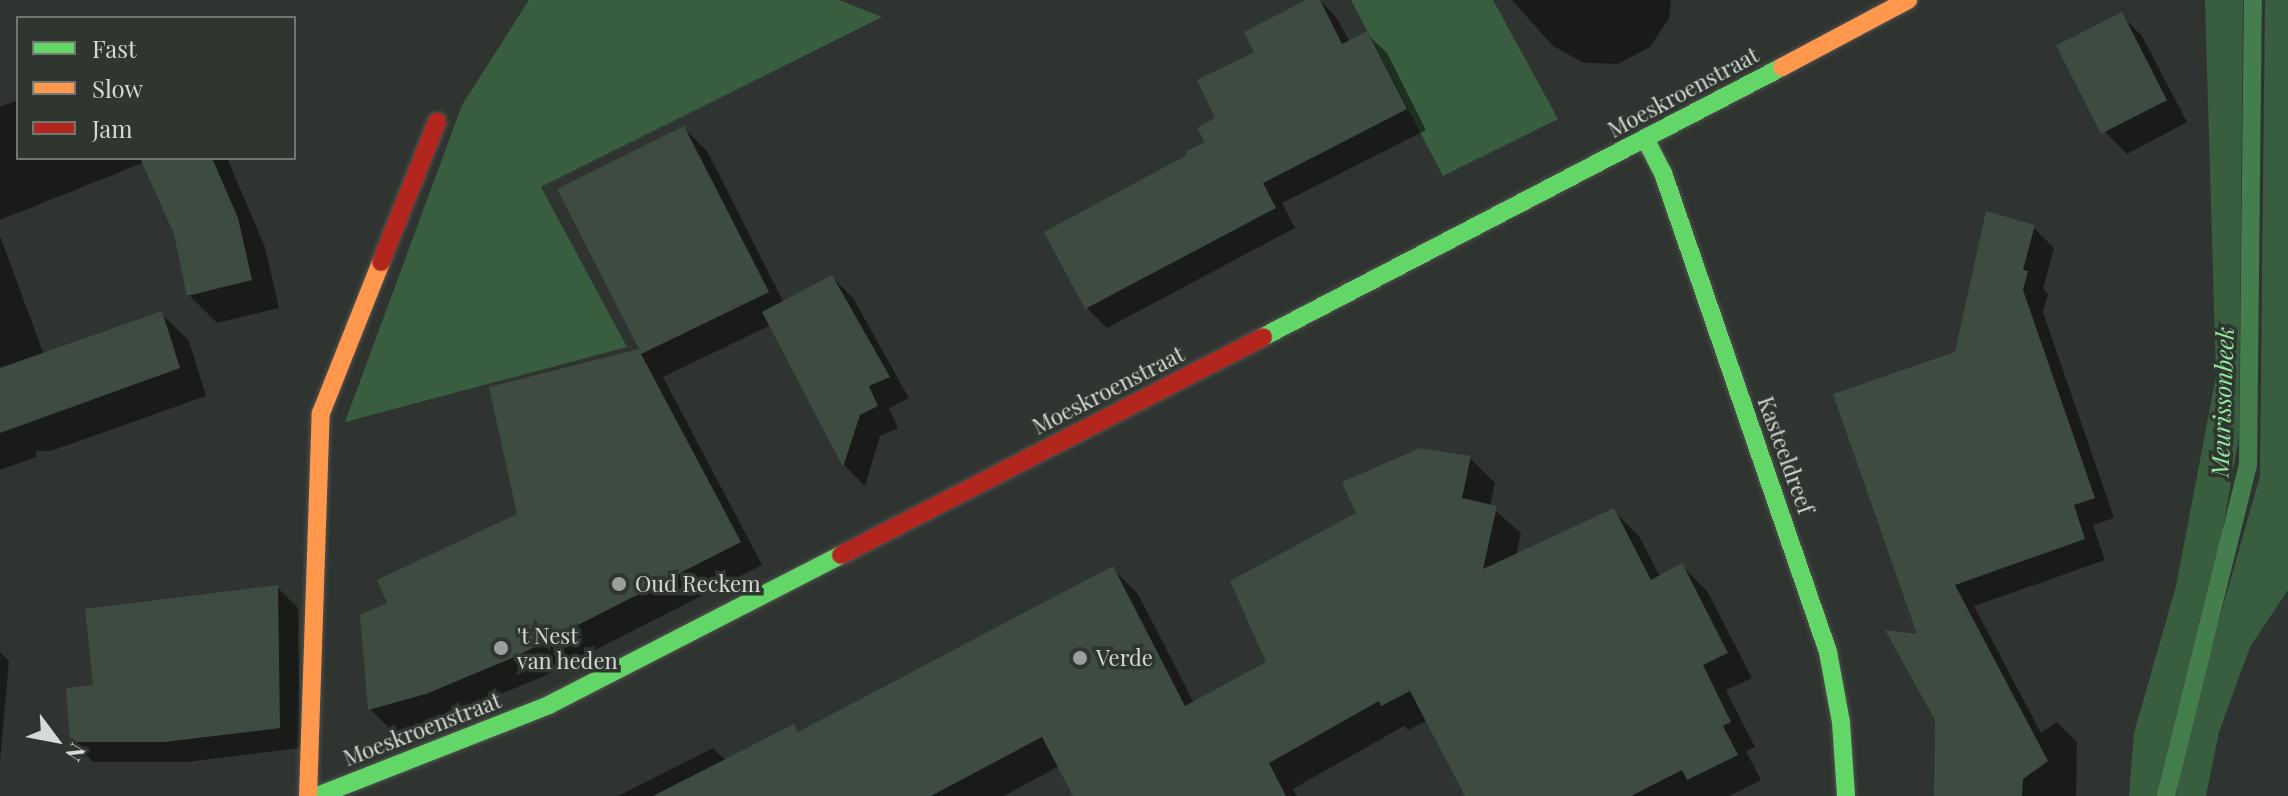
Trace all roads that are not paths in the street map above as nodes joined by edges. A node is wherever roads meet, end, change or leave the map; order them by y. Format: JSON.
{"nodes":[{"id":1,"x":1908,"y":0,"type":"edge"},
{"id":2,"x":437,"y":122,"type":"dead end"},
{"id":3,"x":1646,"y":140,"type":"junction"},
{"id":4,"x":308,"y":796,"type":"edge"},
{"id":5,"x":317,"y":796,"type":"edge"},
{"id":6,"x":1846,"y":796,"type":"edge"}],
"edges":[{"from":1,"to":3,"type":"main road","name":"Moeskroenstraat"},
{"from":2,"to":4,"type":"main road"},
{"from":3,"to":5,"type":"main road","name":"Moeskroenstraat"},
{"from":3,"to":6,"type":"main road","name":"Kasteeldreef"}]}
